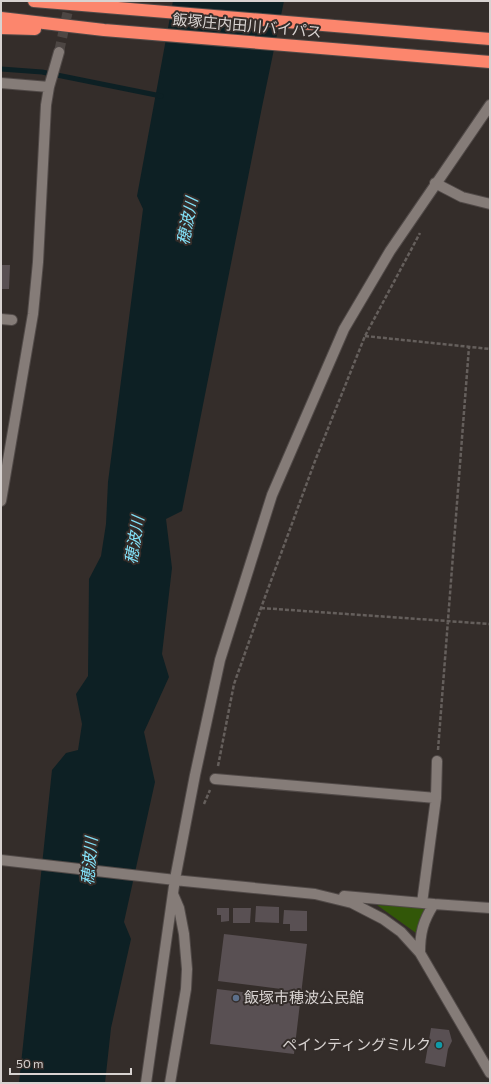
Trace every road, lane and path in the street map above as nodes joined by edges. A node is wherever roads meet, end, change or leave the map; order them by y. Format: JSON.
{"nodes":[{"id":1,"x":34,"y":1,"type":"edge"},
{"id":2,"x":1,"y":18,"type":"edge"},
{"id":3,"x":1,"y":28,"type":"edge"},
{"id":4,"x":104,"y":30,"type":"junction"},
{"id":5,"x":490,"y":39,"type":"edge"},
{"id":6,"x":59,"y":52,"type":"tunnel mouth"},
{"id":7,"x":490,"y":62,"type":"edge"},
{"id":8,"x":52,"y":78,"type":"junction"},
{"id":9,"x":1,"y":83,"type":"edge"},
{"id":10,"x":490,"y":105,"type":"edge"},
{"id":11,"x":435,"y":183,"type":"junction"},
{"id":12,"x":490,"y":204,"type":"edge"},
{"id":13,"x":423,"y":228,"type":"dead end"},
{"id":14,"x":1,"y":319,"type":"edge"},
{"id":15,"x":12,"y":320,"type":"dead end"},
{"id":16,"x":365,"y":336,"type":"junction"},
{"id":17,"x":469,"y":347,"type":"junction"},
{"id":18,"x":490,"y":349,"type":"edge"},
{"id":19,"x":1,"y":501,"type":"edge"},
{"id":20,"x":261,"y":608,"type":"junction"},
{"id":21,"x":449,"y":621,"type":"junction"},
{"id":22,"x":490,"y":624,"type":"edge"},
{"id":23,"x":437,"y":761,"type":"joint"},
{"id":24,"x":215,"y":779,"type":"junction"},
{"id":25,"x":436,"y":798,"type":"junction"},
{"id":26,"x":203,"y":807,"type":"dead end"},
{"id":27,"x":1,"y":860,"type":"edge"},
{"id":28,"x":171,"y":879,"type":"junction"},
{"id":29,"x":173,"y":892,"type":"junction"},
{"id":30,"x":315,"y":894,"type":"junction"},
{"id":31,"x":422,"y":903,"type":"junction"},
{"id":32,"x":434,"y":904,"type":"junction"},
{"id":33,"x":490,"y":908,"type":"edge"},
{"id":34,"x":420,"y":953,"type":"junction"},
{"id":35,"x":490,"y":1073,"type":"edge"},
{"id":36,"x":146,"y":1083,"type":"edge"},
{"id":37,"x":170,"y":1083,"type":"edge"}],
"edges":[{"from":1,"to":5,"type":"highway","name":"飯塚庄内田川バイパス"},
{"from":2,"to":4,"type":"highway","name":"飯塚庄内田川バイパス"},
{"from":3,"to":4,"type":"highway"},
{"from":4,"to":7,"type":"highway","name":"飯塚庄内田川バイパス"},
{"from":6,"to":8,"type":"street"},
{"from":8,"to":9,"type":"street"},
{"from":8,"to":19,"type":"street"},
{"from":10,"to":11,"type":"street"},
{"from":11,"to":12,"type":"street"},
{"from":11,"to":28,"type":"street"},
{"from":13,"to":16,"type":"path"},
{"from":14,"to":15,"type":"street"},
{"from":16,"to":17,"type":"path"},
{"from":16,"to":20,"type":"path"},
{"from":17,"to":18,"type":"path"},
{"from":17,"to":21,"type":"path"},
{"from":20,"to":21,"type":"path"},
{"from":20,"to":24,"type":"path"},
{"from":21,"to":22,"type":"path"},
{"from":21,"to":23,"type":"path"},
{"from":23,"to":25,"type":"street"},
{"from":24,"to":25,"type":"street"},
{"from":24,"to":26,"type":"path"},
{"from":25,"to":31,"type":"street"},
{"from":27,"to":28,"type":"street"},
{"from":28,"to":29,"type":"street"},
{"from":28,"to":30,"type":"street"},
{"from":29,"to":36,"type":"street"},
{"from":29,"to":37,"type":"street"},
{"from":30,"to":31,"type":"street"},
{"from":30,"to":34,"type":"street"},
{"from":31,"to":32,"type":"street"},
{"from":32,"to":33,"type":"street"},
{"from":32,"to":34,"type":"street"},
{"from":34,"to":35,"type":"street"}]}
